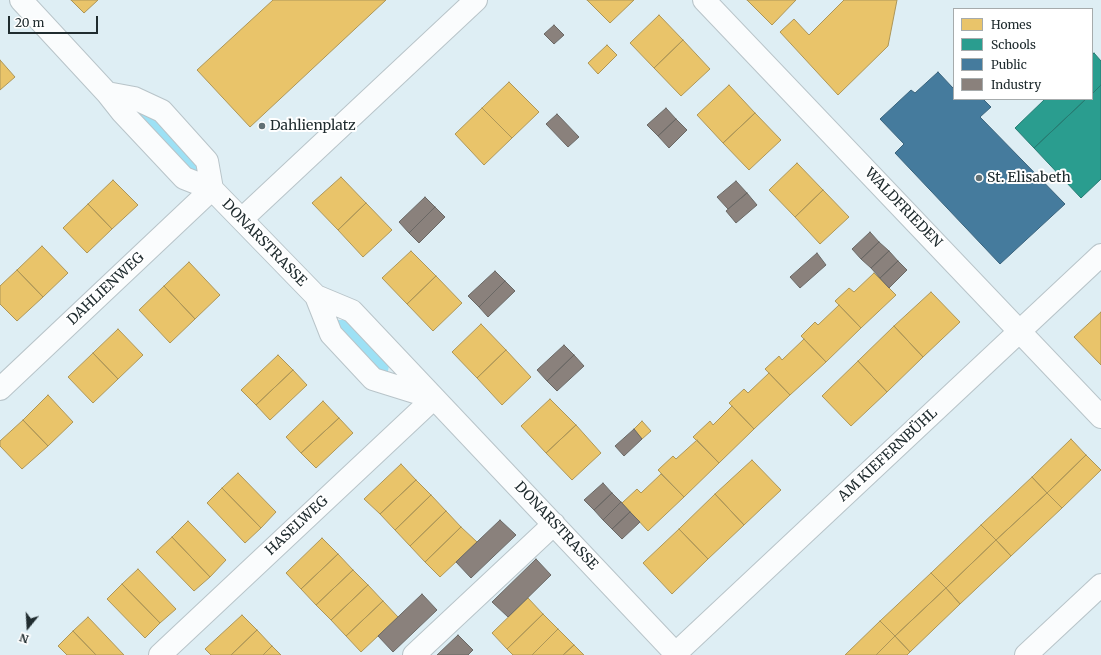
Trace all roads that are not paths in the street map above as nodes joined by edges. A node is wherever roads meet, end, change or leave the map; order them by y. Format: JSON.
{"nodes":[{"id":1,"x":22,"y":0,"type":"edge"},
{"id":2,"x":476,"y":0,"type":"edge"},
{"id":3,"x":704,"y":0,"type":"edge"},
{"id":4,"x":107,"y":93,"type":"junction"},
{"id":5,"x":212,"y":189,"type":"junction"},
{"id":6,"x":242,"y":219,"type":"junction"},
{"id":7,"x":1101,"y":255,"type":"edge"},
{"id":8,"x":316,"y":296,"type":"junction"},
{"id":9,"x":1020,"y":331,"type":"junction"},
{"id":10,"x":0,"y":389,"type":"edge"},
{"id":11,"x":434,"y":398,"type":"junction"},
{"id":12,"x":1101,"y":417,"type":"edge"},
{"id":13,"x":554,"y":524,"type":"junction"},
{"id":14,"x":1101,"y":585,"type":"edge"},
{"id":15,"x":160,"y":655,"type":"edge"},
{"id":16,"x":414,"y":655,"type":"edge"},
{"id":17,"x":675,"y":655,"type":"edge"},
{"id":18,"x":1026,"y":655,"type":"edge"}],
"edges":[{"from":1,"to":4,"type":"street","name":"DONARSTRASSE"},
{"from":2,"to":6,"type":"street"},
{"from":3,"to":9,"type":"street","name":"WALDFRIEDEN"},
{"from":4,"to":5,"type":"street","name":"DONARSTRASSE"},
{"from":4,"to":5,"type":"street","name":"DONARSTRASSE"},
{"from":5,"to":6,"type":"street","name":"DONARSTRASSE"},
{"from":5,"to":10,"type":"street","name":"DAHLIENWEG"},
{"from":6,"to":8,"type":"street","name":"DONARSTRASSE"},
{"from":7,"to":9,"type":"street","name":"AM KIEFERNBÜHL"},
{"from":8,"to":11,"type":"street","name":"DONARSTRASSE"},
{"from":8,"to":11,"type":"street","name":"DONARSTRASSE"},
{"from":9,"to":12,"type":"street","name":"WALDFRIEDEN"},
{"from":9,"to":17,"type":"street","name":"AM KIEFERNBÜHL"},
{"from":11,"to":13,"type":"street","name":"DONARSTRASSE"},
{"from":11,"to":15,"type":"street","name":"HASELWEG"},
{"from":13,"to":16,"type":"street"},
{"from":13,"to":17,"type":"street","name":"DONARSTRASSE"},
{"from":14,"to":18,"type":"street"}]}
